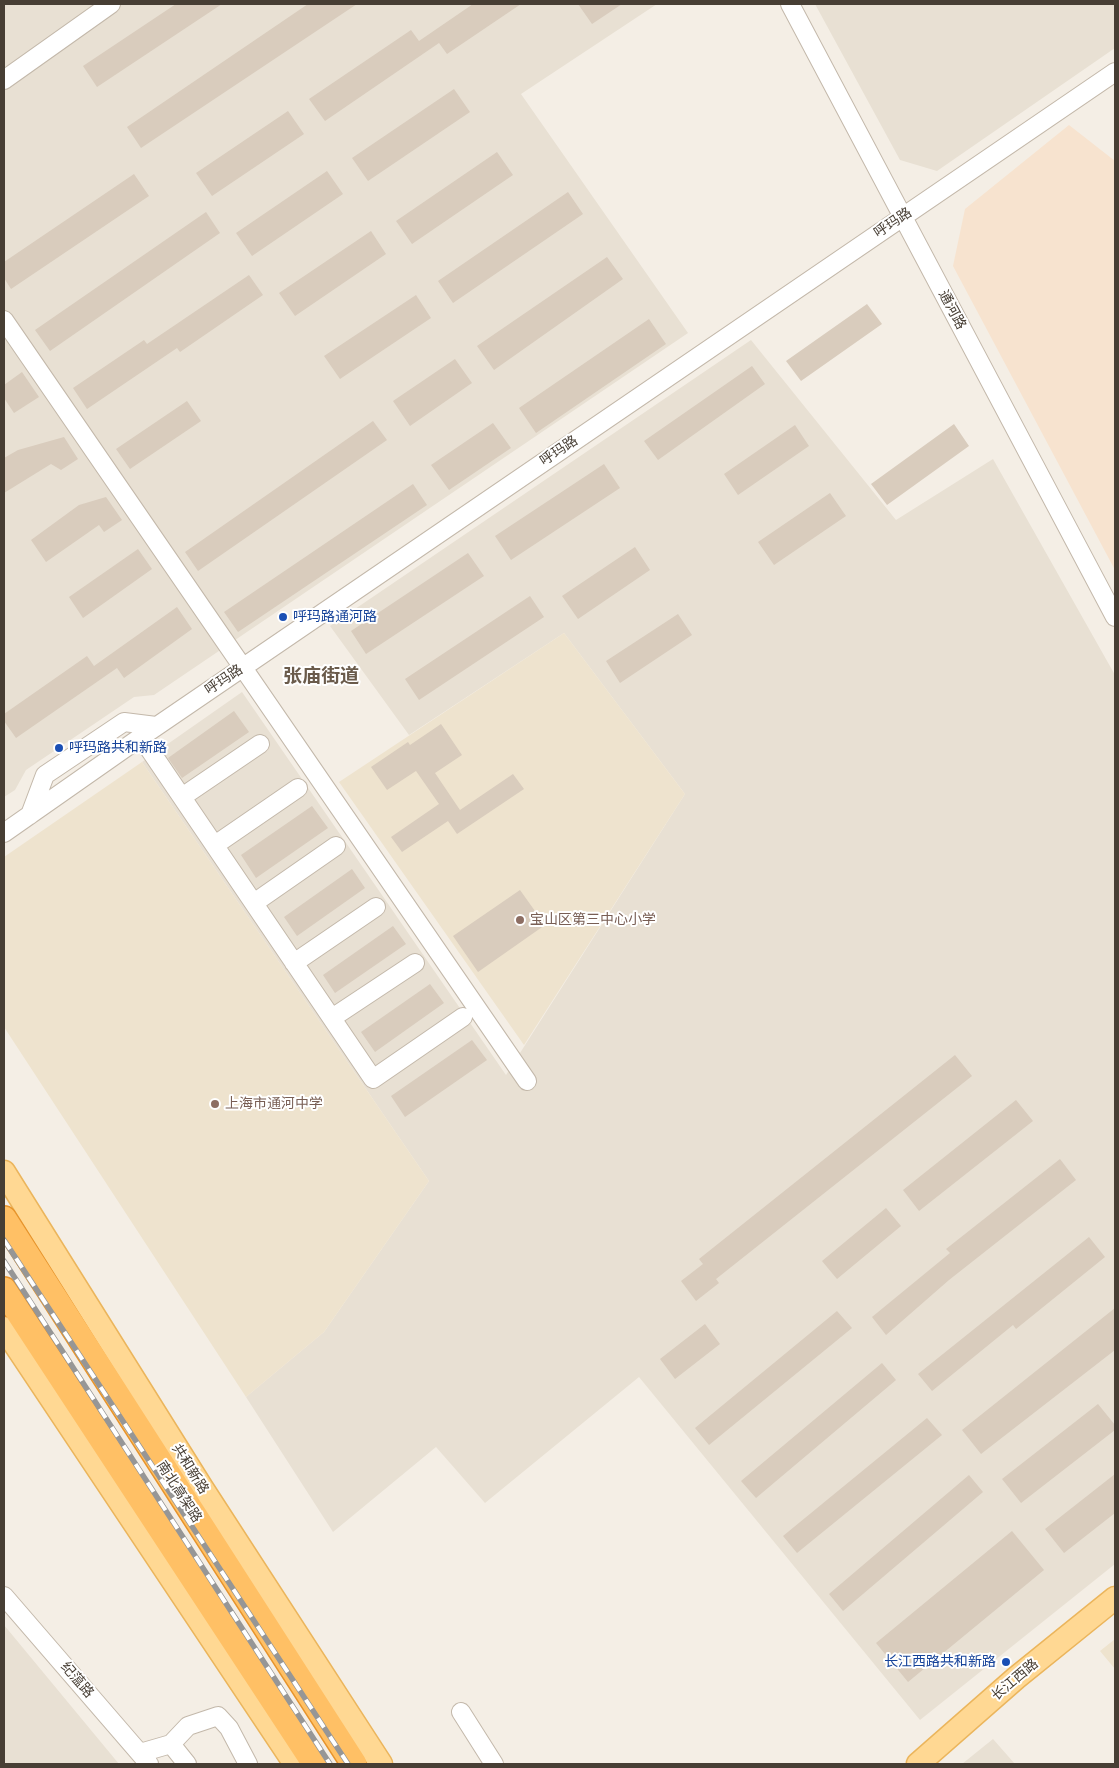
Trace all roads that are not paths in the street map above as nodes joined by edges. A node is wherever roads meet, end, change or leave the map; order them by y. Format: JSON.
{"nodes":[{"id":1,"x":111,"y":4,"type":"edge"},
{"id":2,"x":790,"y":4,"type":"edge"},
{"id":3,"x":1115,"y":72,"type":"edge"},
{"id":4,"x":4,"y":80,"type":"edge"},
{"id":5,"x":902,"y":216,"type":"junction"},
{"id":6,"x":4,"y":320,"type":"edge"},
{"id":7,"x":1115,"y":617,"type":"edge"},
{"id":8,"x":242,"y":668,"type":"junction"},
{"id":9,"x":156,"y":726,"type":"junction"},
{"id":10,"x":141,"y":736,"type":"junction"},
{"id":11,"x":260,"y":744,"type":"dead end"},
{"id":12,"x":298,"y":788,"type":"dead end"},
{"id":13,"x":182,"y":797,"type":"junction"},
{"id":14,"x":30,"y":815,"type":"junction"},
{"id":15,"x":4,"y":833,"type":"edge"},
{"id":16,"x":215,"y":845,"type":"junction"},
{"id":17,"x":336,"y":846,"type":"dead end"},
{"id":18,"x":254,"y":903,"type":"junction"},
{"id":19,"x":376,"y":907,"type":"dead end"},
{"id":20,"x":294,"y":963,"type":"junction"},
{"id":21,"x":415,"y":963,"type":"dead end"},
{"id":22,"x":463,"y":1017,"type":"dead end"},
{"id":23,"x":332,"y":1018,"type":"junction"},
{"id":24,"x":527,"y":1081,"type":"dead end"},
{"id":25,"x":4,"y":1172,"type":"edge"},
{"id":26,"x":20,"y":1197,"type":"junction"},
{"id":27,"x":4,"y":1219,"type":"edge"},
{"id":28,"x":4,"y":1290,"type":"edge"},
{"id":29,"x":4,"y":1328,"type":"edge"},
{"id":30,"x":4,"y":1348,"type":"edge"},
{"id":31,"x":4,"y":1596,"type":"edge"},
{"id":32,"x":1115,"y":1598,"type":"edge"},
{"id":33,"x":461,"y":1712,"type":"dead end"},
{"id":34,"x":171,"y":1744,"type":"junction"},
{"id":35,"x":145,"y":1759,"type":"edge"},
{"id":36,"x":187,"y":1764,"type":"edge"},
{"id":37,"x":248,"y":1764,"type":"edge"},
{"id":38,"x":278,"y":1764,"type":"edge"},
{"id":39,"x":295,"y":1764,"type":"edge"},
{"id":40,"x":315,"y":1764,"type":"edge"},
{"id":41,"x":354,"y":1764,"type":"edge"},
{"id":42,"x":381,"y":1764,"type":"edge"},
{"id":43,"x":396,"y":1764,"type":"edge"},
{"id":44,"x":494,"y":1764,"type":"edge"},
{"id":45,"x":918,"y":1764,"type":"edge"}],
"edges":[{"from":1,"to":4,"type":"street"},
{"from":2,"to":5,"type":"street","name":"通河路"},
{"from":3,"to":5,"type":"street","name":"呼玛路"},
{"from":5,"to":7,"type":"street","name":"通河路"},
{"from":5,"to":8,"type":"street","name":"呼玛路"},
{"from":6,"to":8,"type":"street"},
{"from":8,"to":9,"type":"street","name":"呼玛路"},
{"from":8,"to":24,"type":"street"},
{"from":9,"to":10,"type":"street","name":"呼玛路"},
{"from":9,"to":14,"type":"street"},
{"from":10,"to":13,"type":"street"},
{"from":10,"to":14,"type":"street","name":"呼玛路"},
{"from":11,"to":13,"type":"street"},
{"from":12,"to":16,"type":"street"},
{"from":13,"to":16,"type":"street"},
{"from":14,"to":15,"type":"street","name":"呼玛路"},
{"from":16,"to":18,"type":"street"},
{"from":17,"to":18,"type":"street"},
{"from":18,"to":20,"type":"street"},
{"from":19,"to":20,"type":"street"},
{"from":20,"to":23,"type":"street"},
{"from":21,"to":23,"type":"street"},
{"from":22,"to":23,"type":"street"},
{"from":25,"to":26,"type":"main road","name":"共和新路"},
{"from":26,"to":42,"type":"main road","name":"共和新路"},
{"from":26,"to":43,"type":"main road"},
{"from":27,"to":41,"type":"highway","name":"南北高架路"},
{"from":28,"to":40,"type":"highway"},
{"from":29,"to":39,"type":"main road"},
{"from":30,"to":38,"type":"main road"},
{"from":31,"to":35,"type":"street","name":"纪蕰路"},
{"from":32,"to":45,"type":"main road","name":"长江西路"},
{"from":33,"to":44,"type":"street"},
{"from":34,"to":35,"type":"street"},
{"from":34,"to":36,"type":"street"},
{"from":34,"to":37,"type":"street"}]}
